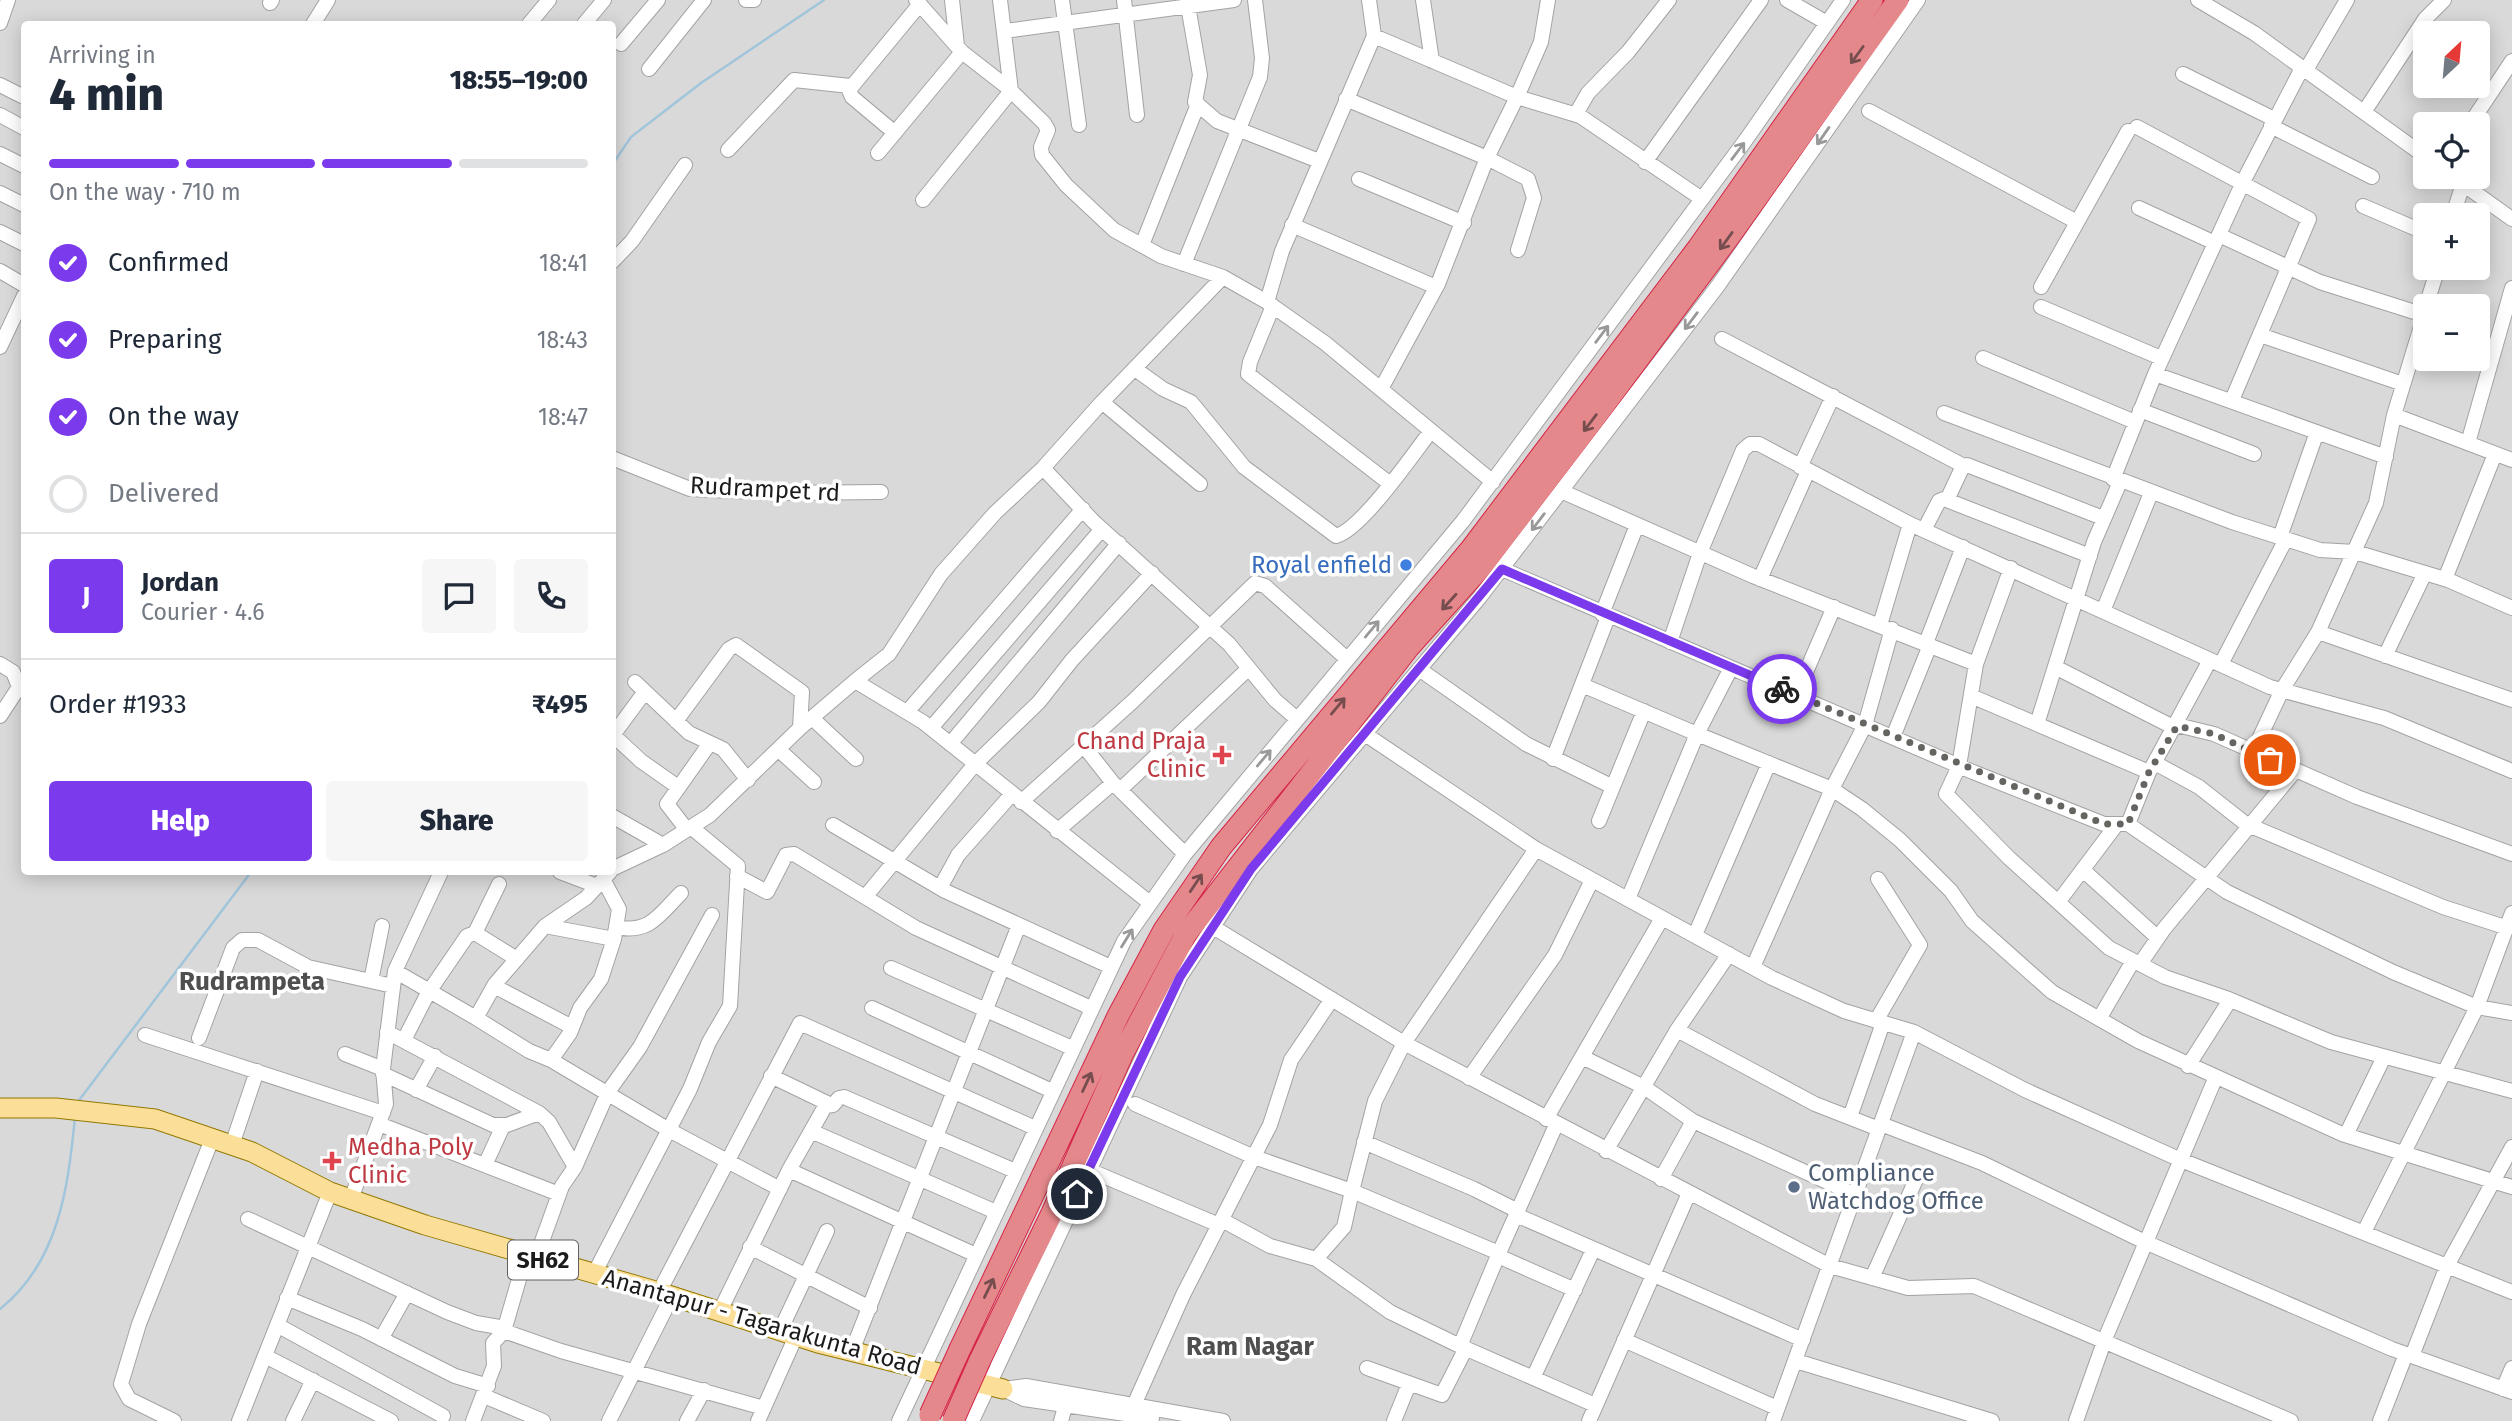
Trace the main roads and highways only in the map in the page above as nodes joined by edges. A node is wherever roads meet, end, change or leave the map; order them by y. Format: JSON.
{"nodes":[{"id":1,"x":1872,"y":0,"type":"edge"},
{"id":2,"x":1898,"y":0,"type":"edge"},
{"id":3,"x":0,"y":1108,"type":"edge"},
{"id":4,"x":996,"y":1387,"type":"road end"},
{"id":5,"x":928,"y":1418,"type":"edge"},
{"id":6,"x":953,"y":1421,"type":"edge"}],
"edges":[{"from":5,"to":1,"type":"highway","one_way":true,"bridge":true},
{"from":2,"to":6,"type":"highway","one_way":true,"bridge":true},
{"from":3,"to":4,"type":"main road","name":"Anantapur - Tagarakunta Road","number":"SH62"}]}
